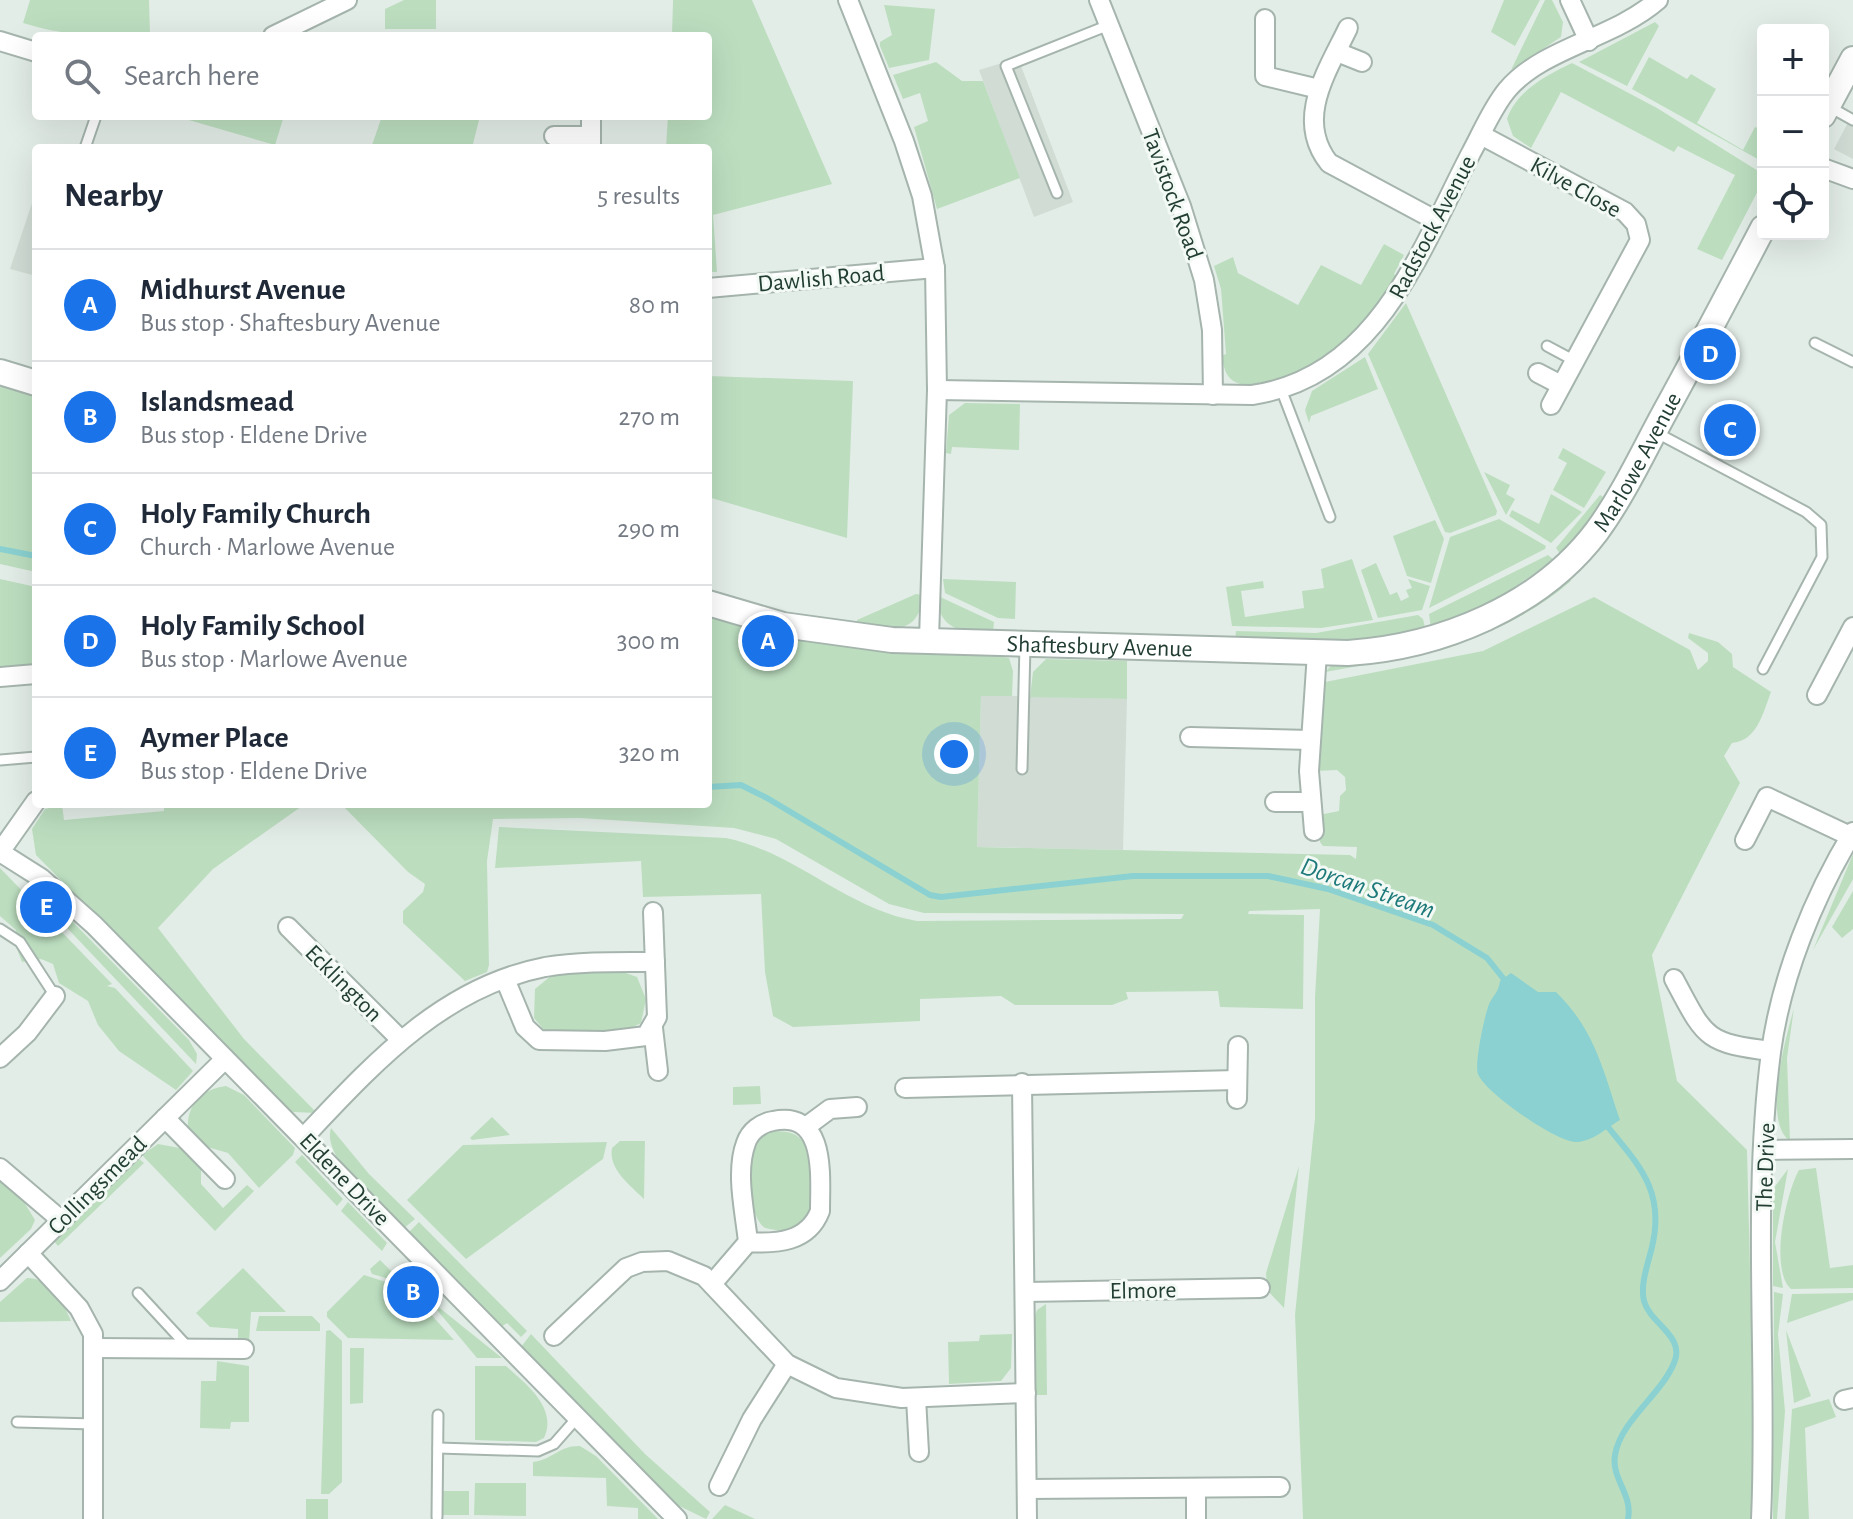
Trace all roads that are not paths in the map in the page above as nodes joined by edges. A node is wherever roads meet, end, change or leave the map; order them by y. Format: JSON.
{"nodes":[{"id":1,"x":347,"y":0,"type":"edge"},
{"id":2,"x":848,"y":0,"type":"edge"},
{"id":3,"x":1099,"y":0,"type":"edge"},
{"id":4,"x":1570,"y":0,"type":"edge"},
{"id":5,"x":1658,"y":0,"type":"edge"},
{"id":6,"x":1265,"y":19,"type":"dead end"},
{"id":7,"x":1109,"y":25,"type":"junction"},
{"id":8,"x":1348,"y":28,"type":"dead end"},
{"id":9,"x":281,"y":32,"type":"edge"},
{"id":10,"x":0,"y":41,"type":"edge"},
{"id":11,"x":1589,"y":41,"type":"junction"},
{"id":12,"x":32,"y":51,"type":"edge"},
{"id":13,"x":1337,"y":52,"type":"junction"},
{"id":14,"x":1853,"y":59,"type":"edge"},
{"id":15,"x":1362,"y":62,"type":"dead end"},
{"id":16,"x":1319,"y":89,"type":"junction"},
{"id":17,"x":1829,"y":104,"type":"edge"},
{"id":18,"x":1829,"y":112,"type":"edge"},
{"id":19,"x":95,"y":120,"type":"edge"},
{"id":20,"x":591,"y":120,"type":"edge"},
{"id":21,"x":1853,"y":120,"type":"edge"},
{"id":22,"x":1481,"y":135,"type":"junction"},
{"id":23,"x":554,"y":136,"type":"dead end"},
{"id":24,"x":591,"y":142,"type":"edge"},
{"id":25,"x":86,"y":144,"type":"edge"},
{"id":26,"x":1829,"y":170,"type":"edge"},
{"id":27,"x":1853,"y":179,"type":"edge"},
{"id":28,"x":1057,"y":193,"type":"dead end"},
{"id":29,"x":1437,"y":221,"type":"junction"},
{"id":30,"x":1757,"y":239,"type":"edge"},
{"id":31,"x":935,"y":268,"type":"junction"},
{"id":32,"x":712,"y":288,"type":"edge"},
{"id":33,"x":1815,"y":343,"type":"dead end"},
{"id":34,"x":1547,"y":346,"type":"dead end"},
{"id":35,"x":1575,"y":361,"type":"junction"},
{"id":36,"x":1853,"y":362,"type":"edge"},
{"id":37,"x":0,"y":372,"type":"edge"},
{"id":38,"x":1538,"y":373,"type":"dead end"},
{"id":39,"x":32,"y":382,"type":"edge"},
{"id":40,"x":1561,"y":385,"type":"junction"},
{"id":41,"x":1281,"y":389,"type":"junction"},
{"id":42,"x":937,"y":390,"type":"junction"},
{"id":43,"x":1213,"y":395,"type":"junction"},
{"id":44,"x":1551,"y":405,"type":"dead end"},
{"id":45,"x":1654,"y":431,"type":"junction"},
{"id":46,"x":1330,"y":517,"type":"dead end"},
{"id":47,"x":712,"y":604,"type":"edge"},
{"id":48,"x":1489,"y":616,"type":"joint"},
{"id":49,"x":1853,"y":627,"type":"edge"},
{"id":50,"x":929,"y":639,"type":"junction"},
{"id":51,"x":1025,"y":643,"type":"junction"},
{"id":52,"x":1317,"y":653,"type":"junction"},
{"id":53,"x":1763,"y":669,"type":"dead end"},
{"id":54,"x":32,"y":674,"type":"edge"},
{"id":55,"x":0,"y":677,"type":"edge"},
{"id":56,"x":1817,"y":695,"type":"dead end"},
{"id":57,"x":1190,"y":737,"type":"dead end"},
{"id":58,"x":1311,"y":740,"type":"junction"},
{"id":59,"x":32,"y":757,"type":"edge"},
{"id":60,"x":0,"y":760,"type":"edge"},
{"id":61,"x":1022,"y":769,"type":"dead end"},
{"id":62,"x":1275,"y":802,"type":"dead end"},
{"id":63,"x":1310,"y":802,"type":"junction"},
{"id":64,"x":32,"y":807,"type":"edge"},
{"id":65,"x":1314,"y":831,"type":"dead end"},
{"id":66,"x":1852,"y":834,"type":"edge"},
{"id":67,"x":1745,"y":840,"type":"dead end"},
{"id":68,"x":0,"y":852,"type":"edge"},
{"id":69,"x":653,"y":912,"type":"dead end"},
{"id":70,"x":288,"y":927,"type":"dead end"},
{"id":71,"x":0,"y":929,"type":"edge"},
{"id":72,"x":655,"y":962,"type":"junction"},
{"id":73,"x":505,"y":979,"type":"junction"},
{"id":74,"x":1674,"y":979,"type":"dead end"},
{"id":75,"x":55,"y":996,"type":"joint"},
{"id":76,"x":653,"y":1028,"type":"junction"},
{"id":77,"x":400,"y":1039,"type":"junction"},
{"id":78,"x":1238,"y":1046,"type":"dead end"},
{"id":79,"x":1771,"y":1051,"type":"junction"},
{"id":80,"x":0,"y":1058,"type":"edge"},
{"id":81,"x":225,"y":1059,"type":"junction"},
{"id":82,"x":658,"y":1071,"type":"dead end"},
{"id":83,"x":1237,"y":1080,"type":"junction"},
{"id":84,"x":1022,"y":1083,"type":"junction"},
{"id":85,"x":905,"y":1088,"type":"dead end"},
{"id":86,"x":1237,"y":1099,"type":"dead end"},
{"id":87,"x":857,"y":1107,"type":"dead end"},
{"id":88,"x":165,"y":1118,"type":"junction"},
{"id":89,"x":807,"y":1126,"type":"junction"},
{"id":90,"x":304,"y":1137,"type":"junction"},
{"id":91,"x":1853,"y":1149,"type":"edge"},
{"id":92,"x":1764,"y":1150,"type":"junction"},
{"id":93,"x":0,"y":1168,"type":"edge"},
{"id":94,"x":225,"y":1179,"type":"dead end"},
{"id":95,"x":61,"y":1220,"type":"junction"},
{"id":96,"x":748,"y":1242,"type":"junction"},
{"id":97,"x":28,"y":1253,"type":"junction"},
{"id":98,"x":0,"y":1281,"type":"edge"},
{"id":99,"x":712,"y":1284,"type":"junction"},
{"id":100,"x":1260,"y":1288,"type":"dead end"},
{"id":101,"x":1025,"y":1292,"type":"junction"},
{"id":102,"x":138,"y":1293,"type":"dead end"},
{"id":103,"x":554,"y":1336,"type":"dead end"},
{"id":104,"x":95,"y":1348,"type":"junction"},
{"id":105,"x":190,"y":1349,"type":"junction"},
{"id":106,"x":244,"y":1349,"type":"dead end"},
{"id":107,"x":787,"y":1364,"type":"junction"},
{"id":108,"x":1026,"y":1393,"type":"junction"},
{"id":109,"x":916,"y":1398,"type":"junction"},
{"id":110,"x":438,"y":1415,"type":"dead end"},
{"id":111,"x":576,"y":1419,"type":"junction"},
{"id":112,"x":17,"y":1422,"type":"dead end"},
{"id":113,"x":94,"y":1424,"type":"junction"},
{"id":114,"x":438,"y":1448,"type":"junction"},
{"id":115,"x":919,"y":1452,"type":"dead end"},
{"id":116,"x":719,"y":1486,"type":"dead end"},
{"id":117,"x":1280,"y":1487,"type":"dead end"},
{"id":118,"x":1028,"y":1489,"type":"junction"},
{"id":119,"x":1196,"y":1490,"type":"junction"},
{"id":120,"x":437,"y":1517,"type":"edge"},
{"id":121,"x":93,"y":1519,"type":"edge"},
{"id":122,"x":677,"y":1519,"type":"edge"},
{"id":123,"x":1027,"y":1519,"type":"edge"},
{"id":124,"x":1196,"y":1519,"type":"edge"},
{"id":125,"x":1761,"y":1519,"type":"edge"}],
"edges":[{"from":1,"to":9,"type":"street"},
{"from":2,"to":31,"type":"street"},
{"from":3,"to":7,"type":"street","name":"Tavistock Road"},
{"from":4,"to":11,"type":"street"},
{"from":5,"to":11,"type":"street","name":"Radstock Avenue"},
{"from":6,"to":16,"type":"street"},
{"from":7,"to":28,"type":"lane"},
{"from":7,"to":43,"type":"street","name":"Tavistock Road"},
{"from":8,"to":13,"type":"street"},
{"from":10,"to":12,"type":"street"},
{"from":11,"to":22,"type":"street","name":"Radstock Avenue"},
{"from":13,"to":15,"type":"street"},
{"from":13,"to":16,"type":"street"},
{"from":14,"to":17,"type":"street"},
{"from":16,"to":29,"type":"street"},
{"from":18,"to":21,"type":"lane"},
{"from":19,"to":25,"type":"lane"},
{"from":20,"to":24,"type":"street"},
{"from":22,"to":29,"type":"street","name":"Radstock Avenue"},
{"from":22,"to":35,"type":"street","name":"Kilve Close"},
{"from":23,"to":24,"type":"street"},
{"from":26,"to":27,"type":"street"},
{"from":29,"to":41,"type":"street","name":"Radstock Avenue"},
{"from":30,"to":45,"type":"street","name":"Marlowe Avenue"},
{"from":31,"to":32,"type":"street","name":"Dawlish Road"},
{"from":31,"to":42,"type":"street"},
{"from":33,"to":36,"type":"lane"},
{"from":34,"to":35,"type":"lane"},
{"from":35,"to":40,"type":"street","name":"Kilve Close"},
{"from":37,"to":39,"type":"street"},
{"from":38,"to":40,"type":"street"},
{"from":40,"to":44,"type":"street","name":"Kilve Close"},
{"from":41,"to":43,"type":"street","name":"Radstock Avenue"},
{"from":41,"to":46,"type":"lane"},
{"from":42,"to":43,"type":"street","name":"Radstock Avenue"},
{"from":42,"to":50,"type":"street"},
{"from":45,"to":48,"type":"street","name":"Marlowe Avenue"},
{"from":45,"to":53,"type":"lane"},
{"from":47,"to":50,"type":"street","name":"Shaftesbury Avenue"},
{"from":48,"to":52,"type":"street","name":"Shaftesbury Avenue"},
{"from":49,"to":56,"type":"street"},
{"from":50,"to":51,"type":"street","name":"Shaftesbury Avenue"},
{"from":51,"to":52,"type":"street","name":"Shaftesbury Avenue"},
{"from":51,"to":61,"type":"lane"},
{"from":52,"to":58,"type":"street"},
{"from":54,"to":55,"type":"street"},
{"from":57,"to":58,"type":"street"},
{"from":58,"to":63,"type":"street"},
{"from":59,"to":60,"type":"lane"},
{"from":62,"to":63,"type":"street"},
{"from":63,"to":65,"type":"street"},
{"from":64,"to":68,"type":"street"},
{"from":66,"to":67,"type":"street"},
{"from":66,"to":79,"type":"street","name":"The Drive"},
{"from":68,"to":81,"type":"street","name":"Eldene Drive"},
{"from":69,"to":72,"type":"street"},
{"from":70,"to":77,"type":"street","name":"Ecklington"},
{"from":71,"to":75,"type":"lane"},
{"from":72,"to":73,"type":"street","name":"Ecklington"},
{"from":72,"to":76,"type":"street"},
{"from":73,"to":76,"type":"street"},
{"from":73,"to":77,"type":"street","name":"Ecklington"},
{"from":74,"to":79,"type":"street"},
{"from":75,"to":80,"type":"street"},
{"from":76,"to":82,"type":"street"},
{"from":77,"to":90,"type":"street","name":"Ecklington"},
{"from":78,"to":83,"type":"street"},
{"from":79,"to":92,"type":"street","name":"The Drive"},
{"from":81,"to":88,"type":"street","name":"Collingsmead"},
{"from":81,"to":90,"type":"street","name":"Eldene Drive"},
{"from":83,"to":84,"type":"street"},
{"from":83,"to":86,"type":"street"},
{"from":84,"to":85,"type":"street"},
{"from":84,"to":101,"type":"street"},
{"from":87,"to":89,"type":"street"},
{"from":88,"to":94,"type":"street","name":"Collingsmead"},
{"from":88,"to":95,"type":"street","name":"Collingsmead"},
{"from":89,"to":96,"type":"street"},
{"from":89,"to":96,"type":"street"},
{"from":90,"to":111,"type":"street","name":"Eldene Drive"},
{"from":91,"to":92,"type":"street"},
{"from":92,"to":125,"type":"street","name":"The Drive"},
{"from":93,"to":95,"type":"street"},
{"from":95,"to":97,"type":"street","name":"Collingsmead"},
{"from":96,"to":99,"type":"street"},
{"from":97,"to":98,"type":"street","name":"Collingsmead"},
{"from":97,"to":104,"type":"street","name":"Collingsmead"},
{"from":99,"to":103,"type":"street"},
{"from":99,"to":107,"type":"street"},
{"from":100,"to":101,"type":"street","name":"Elmore"},
{"from":101,"to":108,"type":"street"},
{"from":102,"to":105,"type":"lane"},
{"from":104,"to":105,"type":"street"},
{"from":104,"to":113,"type":"street","name":"Collingsmead"},
{"from":105,"to":106,"type":"street"},
{"from":107,"to":109,"type":"street"},
{"from":107,"to":116,"type":"street"},
{"from":108,"to":109,"type":"street"},
{"from":108,"to":118,"type":"street"},
{"from":109,"to":115,"type":"street"},
{"from":110,"to":114,"type":"lane"},
{"from":111,"to":114,"type":"lane"},
{"from":111,"to":122,"type":"street","name":"Eldene Drive"},
{"from":112,"to":113,"type":"lane"},
{"from":113,"to":121,"type":"street","name":"Collingsmead"},
{"from":114,"to":120,"type":"lane"},
{"from":117,"to":119,"type":"street"},
{"from":118,"to":119,"type":"street"},
{"from":118,"to":123,"type":"street"},
{"from":119,"to":124,"type":"street"}]}
